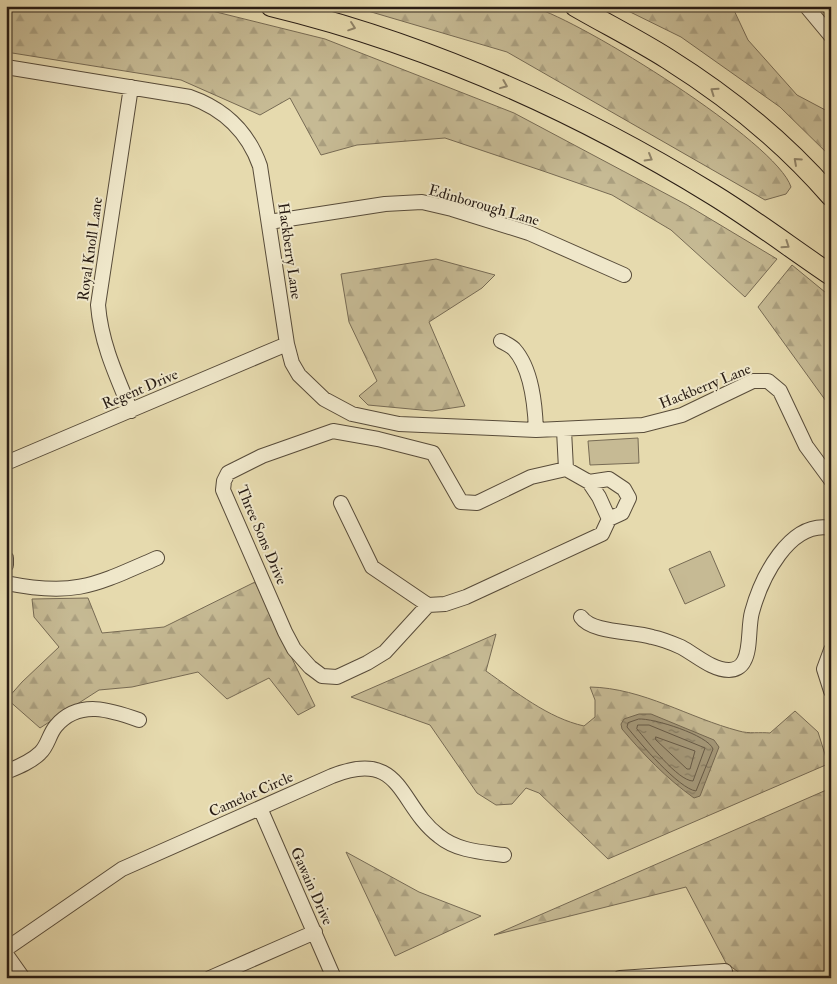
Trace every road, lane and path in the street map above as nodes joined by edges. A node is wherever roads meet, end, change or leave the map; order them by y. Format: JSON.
{"nodes":[{"id":1,"x":271,"y":6,"type":"edge"},
{"id":2,"x":575,"y":6,"type":"edge"},
{"id":3,"x":806,"y":6,"type":"edge"},
{"id":4,"x":831,"y":36,"type":"edge"},
{"id":5,"x":6,"y":68,"type":"edge"},
{"id":6,"x":131,"y":87,"type":"junction"},
{"id":7,"x":831,"y":196,"type":"edge"},
{"id":8,"x":269,"y":222,"type":"junction"},
{"id":9,"x":624,"y":275,"type":"dead end"},
{"id":10,"x":831,"y":275,"type":"edge"},
{"id":11,"x":501,"y":341,"type":"dead end"},
{"id":12,"x":287,"y":344,"type":"junction"},
{"id":13,"x":131,"y":411,"type":"junction"},
{"id":14,"x":536,"y":430,"type":"junction"},
{"id":15,"x":564,"y":430,"type":"junction"},
{"id":16,"x":6,"y":463,"type":"edge"},
{"id":17,"x":566,"y":469,"type":"junction"},
{"id":18,"x":831,"y":480,"type":"edge"},
{"id":19,"x":589,"y":482,"type":"junction"},
{"id":20,"x":340,"y":504,"type":"dead end"},
{"id":21,"x":609,"y":519,"type":"junction"},
{"id":22,"x":831,"y":528,"type":"edge"},
{"id":23,"x":6,"y":558,"type":"edge"},
{"id":24,"x":157,"y":558,"type":"dead end"},
{"id":25,"x":6,"y":565,"type":"edge"},
{"id":26,"x":6,"y":583,"type":"edge"},
{"id":27,"x":428,"y":605,"type":"junction"},
{"id":28,"x":580,"y":617,"type":"dead end"},
{"id":29,"x":831,"y":650,"type":"edge"},
{"id":30,"x":831,"y":691,"type":"edge"},
{"id":31,"x":139,"y":720,"type":"dead end"},
{"id":32,"x":6,"y":772,"type":"edge"},
{"id":33,"x":260,"y":808,"type":"junction"},
{"id":34,"x":504,"y":855,"type":"dead end"},
{"id":35,"x":315,"y":932,"type":"junction"},
{"id":36,"x":7,"y":956,"type":"edge"},
{"id":37,"x":726,"y":970,"type":"dead end"},
{"id":38,"x":23,"y":978,"type":"edge"},
{"id":39,"x":210,"y":978,"type":"edge"},
{"id":40,"x":334,"y":978,"type":"edge"},
{"id":41,"x":620,"y":978,"type":"edge"}],
"edges":[{"from":1,"to":10,"type":"highway","one_way":true},
{"from":7,"to":2,"type":"highway","one_way":true},
{"from":3,"to":4,"type":"street"},
{"from":5,"to":6,"type":"street","name":"Hackberry Lane"},
{"from":6,"to":8,"type":"street","name":"Hackberry Lane"},
{"from":6,"to":13,"type":"street","name":"Royal Knoll Lane"},
{"from":8,"to":9,"type":"street","name":"Edinborough Lane"},
{"from":8,"to":12,"type":"street","name":"Hackberry Lane"},
{"from":11,"to":14,"type":"street"},
{"from":12,"to":13,"type":"street","name":"Regent Drive"},
{"from":12,"to":14,"type":"street","name":"Hackberry Lane"},
{"from":13,"to":16,"type":"street","name":"Regent Drive"},
{"from":14,"to":15,"type":"street","name":"Hackberry Lane"},
{"from":15,"to":17,"type":"street"},
{"from":15,"to":18,"type":"street","name":"Hackberry Lane"},
{"from":17,"to":19,"type":"street"},
{"from":17,"to":27,"type":"street","name":"Three Sons Drive"},
{"from":19,"to":21,"type":"street"},
{"from":19,"to":21,"type":"street"},
{"from":20,"to":27,"type":"street"},
{"from":21,"to":27,"type":"street"},
{"from":22,"to":28,"type":"street"},
{"from":23,"to":25,"type":"street"},
{"from":24,"to":26,"type":"street"},
{"from":29,"to":30,"type":"street"},
{"from":31,"to":32,"type":"street"},
{"from":33,"to":34,"type":"street","name":"Camelot Circle"},
{"from":33,"to":35,"type":"street","name":"Gawain Drive"},
{"from":33,"to":36,"type":"street","name":"Camelot Circle"},
{"from":35,"to":39,"type":"street"},
{"from":35,"to":40,"type":"street","name":"Gawain Drive"},
{"from":36,"to":38,"type":"street"},
{"from":37,"to":41,"type":"street"}]}
